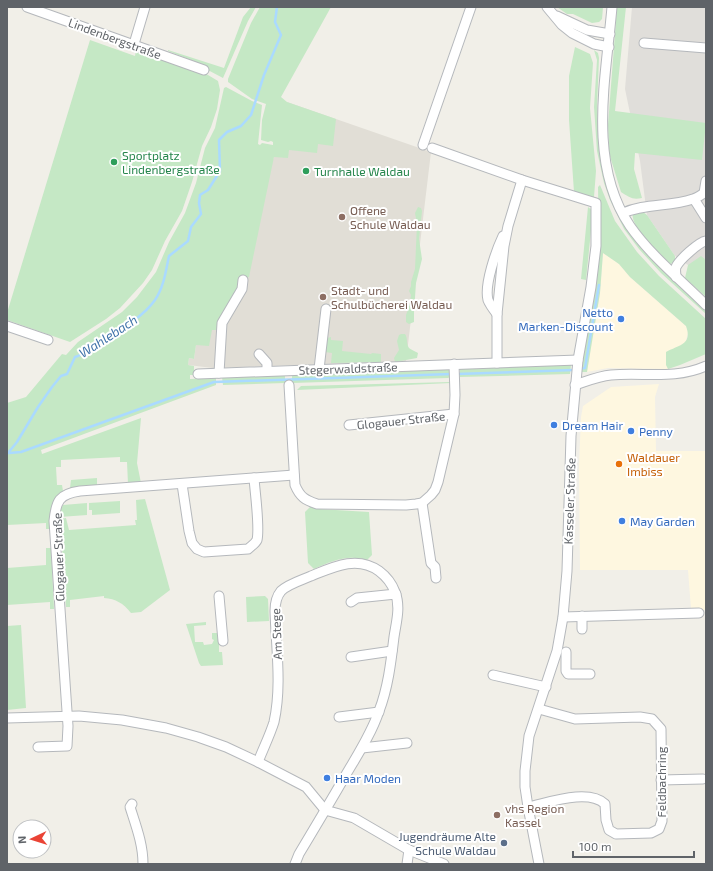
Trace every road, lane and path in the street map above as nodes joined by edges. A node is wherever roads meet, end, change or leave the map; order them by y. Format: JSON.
{"nodes":[{"id":1,"x":27,"y":7,"type":"edge"},
{"id":2,"x":145,"y":7,"type":"edge"},
{"id":3,"x":471,"y":7,"type":"edge"},
{"id":4,"x":546,"y":7,"type":"edge"},
{"id":5,"x":612,"y":7,"type":"edge"},
{"id":6,"x":555,"y":16,"type":"junction"},
{"id":7,"x":610,"y":34,"type":"junction"},
{"id":8,"x":644,"y":43,"type":"dead end"},
{"id":9,"x":134,"y":44,"type":"junction"},
{"id":10,"x":609,"y":47,"type":"junction"},
{"id":11,"x":706,"y":48,"type":"edge"},
{"id":12,"x":204,"y":70,"type":"dead end"},
{"id":13,"x":423,"y":145,"type":"dead end"},
{"id":14,"x":432,"y":148,"type":"dead end"},
{"id":15,"x":522,"y":180,"type":"junction"},
{"id":16,"x":706,"y":181,"type":"edge"},
{"id":17,"x":694,"y":199,"type":"junction"},
{"id":18,"x":623,"y":213,"type":"junction"},
{"id":19,"x":706,"y":218,"type":"edge"},
{"id":20,"x":706,"y":241,"type":"edge"},
{"id":21,"x":676,"y":277,"type":"junction"},
{"id":22,"x":245,"y":281,"type":"dead end"},
{"id":23,"x":706,"y":305,"type":"edge"},
{"id":24,"x":326,"y":309,"type":"dead end"},
{"id":25,"x":7,"y":326,"type":"edge"},
{"id":26,"x":48,"y":340,"type":"dead end"},
{"id":27,"x":259,"y":354,"type":"dead end"},
{"id":28,"x":498,"y":363,"type":"junction"},
{"id":29,"x":706,"y":366,"type":"edge"},
{"id":30,"x":577,"y":367,"type":"junction"},
{"id":31,"x":319,"y":369,"type":"junction"},
{"id":32,"x":455,"y":370,"type":"junction"},
{"id":33,"x":267,"y":371,"type":"junction"},
{"id":34,"x":219,"y":373,"type":"junction"},
{"id":35,"x":198,"y":374,"type":"dead end"},
{"id":36,"x":289,"y":385,"type":"dead end"},
{"id":37,"x":575,"y":385,"type":"junction"},
{"id":38,"x":454,"y":414,"type":"junction"},
{"id":39,"x":348,"y":425,"type":"dead end"},
{"id":40,"x":294,"y":475,"type":"junction"},
{"id":41,"x":254,"y":478,"type":"junction"},
{"id":42,"x":182,"y":484,"type":"junction"},
{"id":43,"x":422,"y":503,"type":"junction"},
{"id":44,"x":436,"y":578,"type":"dead end"},
{"id":45,"x":396,"y":594,"type":"junction"},
{"id":46,"x":219,"y":596,"type":"dead end"},
{"id":47,"x":351,"y":602,"type":"dead end"},
{"id":48,"x":699,"y":613,"type":"dead end"},
{"id":49,"x":582,"y":616,"type":"junction"},
{"id":50,"x":563,"y":617,"type":"junction"},
{"id":51,"x":582,"y":629,"type":"dead end"},
{"id":52,"x":223,"y":641,"type":"dead end"},
{"id":53,"x":392,"y":651,"type":"junction"},
{"id":54,"x":566,"y":652,"type":"dead end"},
{"id":55,"x":351,"y":657,"type":"dead end"},
{"id":56,"x":590,"y":674,"type":"dead end"},
{"id":57,"x":492,"y":675,"type":"dead end"},
{"id":58,"x":546,"y":687,"type":"junction"},
{"id":59,"x":539,"y":709,"type":"junction"},
{"id":60,"x":379,"y":712,"type":"junction"},
{"id":61,"x":67,"y":716,"type":"junction"},
{"id":62,"x":339,"y":717,"type":"dead end"},
{"id":63,"x":7,"y":718,"type":"edge"},
{"id":64,"x":407,"y":743,"type":"dead end"},
{"id":65,"x":38,"y":747,"type":"dead end"},
{"id":66,"x":362,"y":748,"type":"junction"},
{"id":67,"x":258,"y":762,"type":"junction"},
{"id":68,"x":703,"y":779,"type":"dead end"},
{"id":69,"x":661,"y":780,"type":"junction"},
{"id":70,"x":132,"y":804,"type":"dead end"},
{"id":71,"x":528,"y":807,"type":"junction"},
{"id":72,"x":325,"y":810,"type":"junction"},
{"id":73,"x":409,"y":850,"type":"junction"},
{"id":74,"x":143,"y":864,"type":"edge"},
{"id":75,"x":295,"y":864,"type":"edge"},
{"id":76,"x":407,"y":864,"type":"edge"},
{"id":77,"x":444,"y":864,"type":"edge"},
{"id":78,"x":539,"y":864,"type":"edge"}],
"edges":[{"from":1,"to":9,"type":"street","name":"Lindenbergstraße"},
{"from":2,"to":9,"type":"street"},
{"from":3,"to":13,"type":"street"},
{"from":4,"to":6,"type":"street"},
{"from":5,"to":7,"type":"street"},
{"from":6,"to":7,"type":"street"},
{"from":6,"to":10,"type":"street"},
{"from":7,"to":10,"type":"street"},
{"from":8,"to":11,"type":"street"},
{"from":9,"to":12,"type":"street","name":"Lindenbergstraße"},
{"from":10,"to":18,"type":"street"},
{"from":14,"to":15,"type":"street"},
{"from":15,"to":28,"type":"street"},
{"from":15,"to":30,"type":"street","name":"Kasseler Straße"},
{"from":16,"to":17,"type":"street"},
{"from":17,"to":18,"type":"street"},
{"from":17,"to":19,"type":"street"},
{"from":18,"to":21,"type":"street"},
{"from":20,"to":21,"type":"street"},
{"from":21,"to":23,"type":"street"},
{"from":22,"to":34,"type":"street"},
{"from":24,"to":31,"type":"street"},
{"from":25,"to":26,"type":"street"},
{"from":27,"to":33,"type":"street"},
{"from":28,"to":30,"type":"street","name":"Stegerwaldstraße"},
{"from":28,"to":32,"type":"street","name":"Stegerwaldstraße"},
{"from":29,"to":37,"type":"street"},
{"from":30,"to":37,"type":"street","name":"Kasseler Straße"},
{"from":31,"to":32,"type":"street","name":"Stegerwaldstraße"},
{"from":31,"to":33,"type":"street","name":"Stegerwaldstraße"},
{"from":32,"to":38,"type":"street","name":"Glogauer Straße"},
{"from":33,"to":34,"type":"street","name":"Stegerwaldstraße"},
{"from":34,"to":35,"type":"street","name":"Stegerwaldstraße"},
{"from":36,"to":40,"type":"street"},
{"from":37,"to":50,"type":"street","name":"Kasseler Straße"},
{"from":38,"to":39,"type":"street","name":"Glogauer Straße"},
{"from":38,"to":43,"type":"street","name":"Glogauer Straße"},
{"from":40,"to":41,"type":"street","name":"Glogauer Straße"},
{"from":40,"to":43,"type":"street"},
{"from":41,"to":42,"type":"street","name":"Glogauer Straße"},
{"from":41,"to":42,"type":"street"},
{"from":42,"to":61,"type":"street","name":"Glogauer Straße"},
{"from":43,"to":44,"type":"street"},
{"from":45,"to":47,"type":"street"},
{"from":45,"to":53,"type":"street","name":"Am Stege"},
{"from":45,"to":67,"type":"street","name":"Am Stege"},
{"from":46,"to":52,"type":"street"},
{"from":48,"to":49,"type":"street"},
{"from":49,"to":50,"type":"street"},
{"from":49,"to":51,"type":"street"},
{"from":50,"to":58,"type":"street","name":"Kasseler Straße"},
{"from":53,"to":55,"type":"street"},
{"from":53,"to":60,"type":"street","name":"Am Stege"},
{"from":54,"to":56,"type":"street"},
{"from":57,"to":58,"type":"street"},
{"from":58,"to":59,"type":"street","name":"Kasseler Straße"},
{"from":59,"to":69,"type":"street","name":"Feldbachring"},
{"from":59,"to":71,"type":"street","name":"Kasseler Straße"},
{"from":60,"to":62,"type":"street"},
{"from":60,"to":66,"type":"street","name":"Am Stege"},
{"from":61,"to":63,"type":"street"},
{"from":61,"to":65,"type":"street","name":"Glogauer Straße"},
{"from":61,"to":67,"type":"street"},
{"from":64,"to":66,"type":"street"},
{"from":66,"to":72,"type":"street","name":"Am Stege"},
{"from":67,"to":72,"type":"street"},
{"from":68,"to":69,"type":"street"},
{"from":69,"to":71,"type":"street","name":"Feldbachring"},
{"from":70,"to":74,"type":"street"},
{"from":71,"to":78,"type":"street","name":"Kasseler Straße"},
{"from":72,"to":73,"type":"street"},
{"from":72,"to":75,"type":"street","name":"Am Stege"},
{"from":73,"to":76,"type":"street"},
{"from":73,"to":77,"type":"street"}]}
